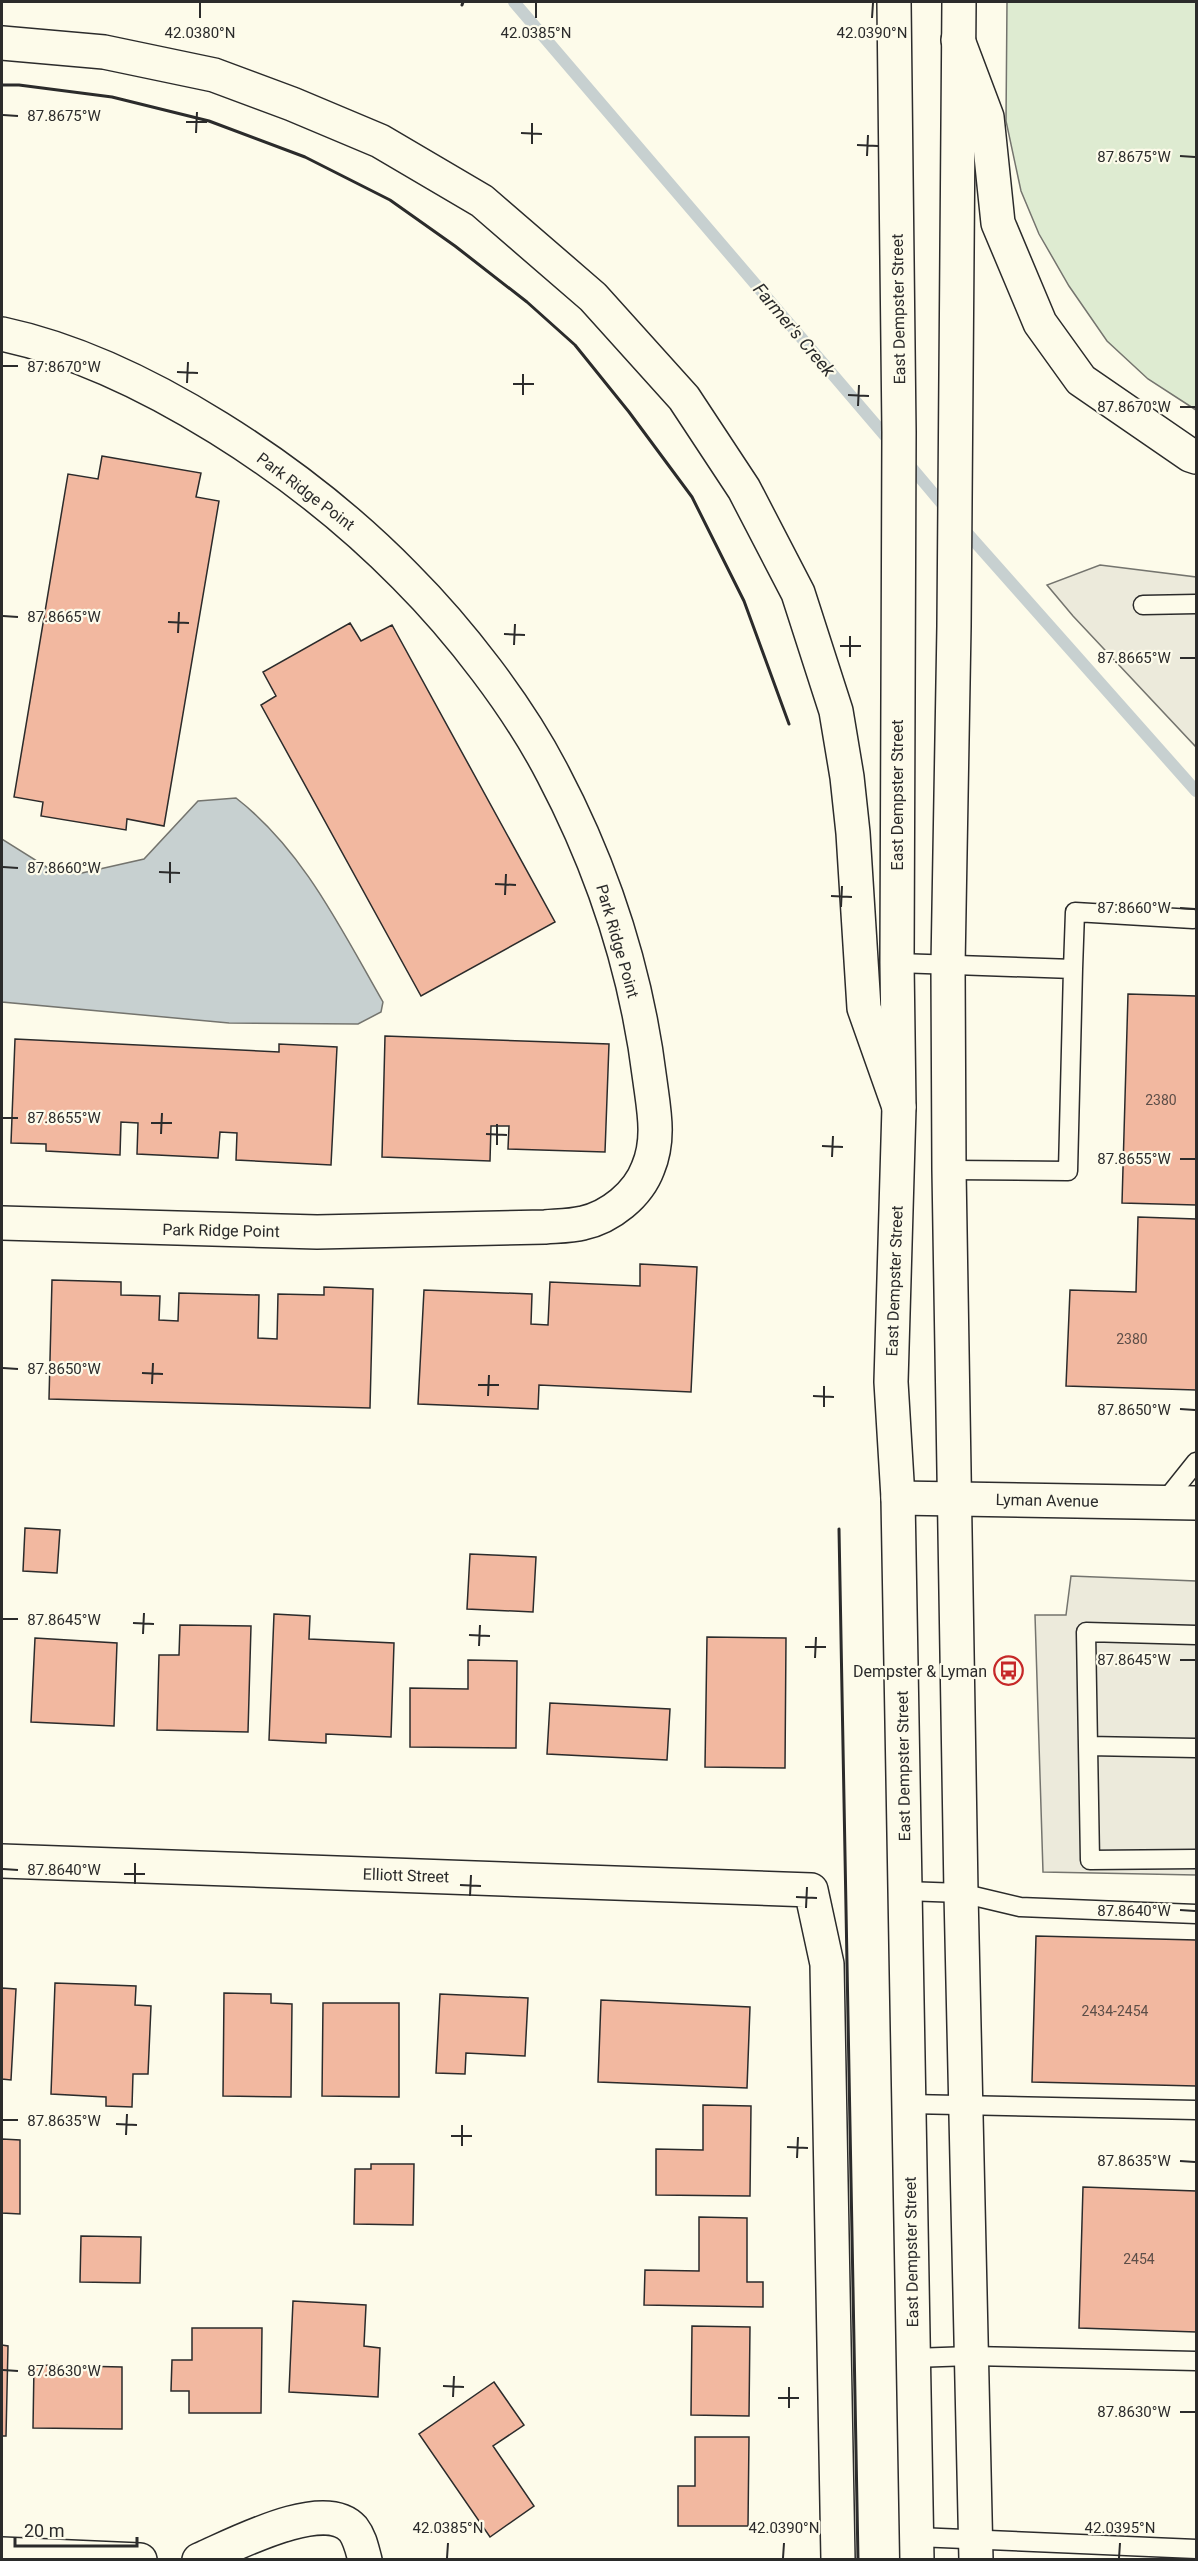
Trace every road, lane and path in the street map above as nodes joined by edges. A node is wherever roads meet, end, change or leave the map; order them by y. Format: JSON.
{"nodes":[{"id":1,"x":894,"y":2,"type":"edge"},
{"id":2,"x":958,"y":2,"type":"edge"},
{"id":3,"x":958,"y":40,"type":"junction"},
{"id":4,"x":2,"y":43,"type":"edge"},
{"id":5,"x":2,"y":334,"type":"edge"},
{"id":6,"x":1197,"y":457,"type":"edge"},
{"id":7,"x":1197,"y":604,"type":"edge"},
{"id":8,"x":1143,"y":605,"type":"dead end"},
{"id":9,"x":1193,"y":919,"type":"dead end"},
{"id":10,"x":897,"y":963,"type":"junction"},
{"id":11,"x":948,"y":966,"type":"junction"},
{"id":12,"x":1073,"y":969,"type":"junction"},
{"id":13,"x":899,"y":1107,"type":"junction"},
{"id":14,"x":949,"y":1170,"type":"junction"},
{"id":15,"x":2,"y":1223,"type":"edge"},
{"id":16,"x":1197,"y":1462,"type":"edge"},
{"id":17,"x":898,"y":1498,"type":"junction"},
{"id":18,"x":955,"y":1499,"type":"junction"},
{"id":19,"x":1164,"y":1502,"type":"junction"},
{"id":20,"x":1197,"y":1503,"type":"edge"},
{"id":21,"x":1197,"y":1635,"type":"edge"},
{"id":22,"x":1088,"y":1746,"type":"junction"},
{"id":23,"x":1197,"y":1748,"type":"edge"},
{"id":24,"x":1197,"y":1859,"type":"edge"},
{"id":25,"x":2,"y":1861,"type":"edge"},
{"id":26,"x":905,"y":1891,"type":"junction"},
{"id":27,"x":961,"y":1893,"type":"junction"},
{"id":28,"x":1197,"y":1914,"type":"edge"},
{"id":29,"x":966,"y":2103,"type":"junction"},
{"id":30,"x":909,"y":2104,"type":"junction"},
{"id":31,"x":1197,"y":2110,"type":"edge"},
{"id":32,"x":971,"y":2356,"type":"junction"},
{"id":33,"x":913,"y":2358,"type":"junction"},
{"id":34,"x":1197,"y":2361,"type":"edge"},
{"id":35,"x":917,"y":2548,"type":"edge"},
{"id":36,"x":976,"y":2549,"type":"edge"},
{"id":37,"x":1197,"y":2549,"type":"edge"},
{"id":38,"x":2,"y":2554,"type":"edge"},
{"id":39,"x":140,"y":2559,"type":"edge"},
{"id":40,"x":199,"y":2559,"type":"edge"},
{"id":41,"x":365,"y":2559,"type":"edge"},
{"id":42,"x":838,"y":2559,"type":"edge"}],
"edges":[{"from":1,"to":10,"type":"main road","name":"East Dempster Street"},
{"from":2,"to":3,"type":"main road"},
{"from":3,"to":6,"type":"main road"},
{"from":3,"to":11,"type":"main road"},
{"from":4,"to":13,"type":"main road"},
{"from":5,"to":15,"type":"main road","name":"Park Ridge Point"},
{"from":7,"to":8,"type":"lane"},
{"from":9,"to":12,"type":"lane"},
{"from":10,"to":11,"type":"lane"},
{"from":10,"to":13,"type":"main road","name":"East Dempster Street"},
{"from":11,"to":12,"type":"lane"},
{"from":11,"to":14,"type":"main road"},
{"from":12,"to":14,"type":"lane"},
{"from":13,"to":17,"type":"main road","name":"East Dempster Street"},
{"from":14,"to":18,"type":"main road"},
{"from":16,"to":19,"type":"lane"},
{"from":17,"to":18,"type":"main road","name":"Lyman Avenue"},
{"from":17,"to":26,"type":"main road","name":"East Dempster Street"},
{"from":18,"to":19,"type":"main road","name":"Lyman Avenue"},
{"from":18,"to":27,"type":"main road"},
{"from":19,"to":20,"type":"main road","name":"Lyman Avenue"},
{"from":21,"to":22,"type":"lane"},
{"from":22,"to":23,"type":"lane"},
{"from":22,"to":24,"type":"lane"},
{"from":25,"to":42,"type":"main road","name":"Elliott Street"},
{"from":26,"to":27,"type":"lane"},
{"from":26,"to":30,"type":"main road","name":"East Dempster Street"},
{"from":27,"to":28,"type":"lane"},
{"from":27,"to":29,"type":"main road"},
{"from":29,"to":30,"type":"lane"},
{"from":29,"to":31,"type":"lane"},
{"from":29,"to":32,"type":"main road"},
{"from":30,"to":33,"type":"main road","name":"East Dempster Street"},
{"from":32,"to":33,"type":"lane"},
{"from":32,"to":34,"type":"lane"},
{"from":32,"to":36,"type":"main road"},
{"from":33,"to":35,"type":"main road","name":"East Dempster Street"},
{"from":35,"to":36,"type":"lane"},
{"from":36,"to":37,"type":"lane"},
{"from":38,"to":39,"type":"main road"},
{"from":40,"to":41,"type":"main road"}]}
